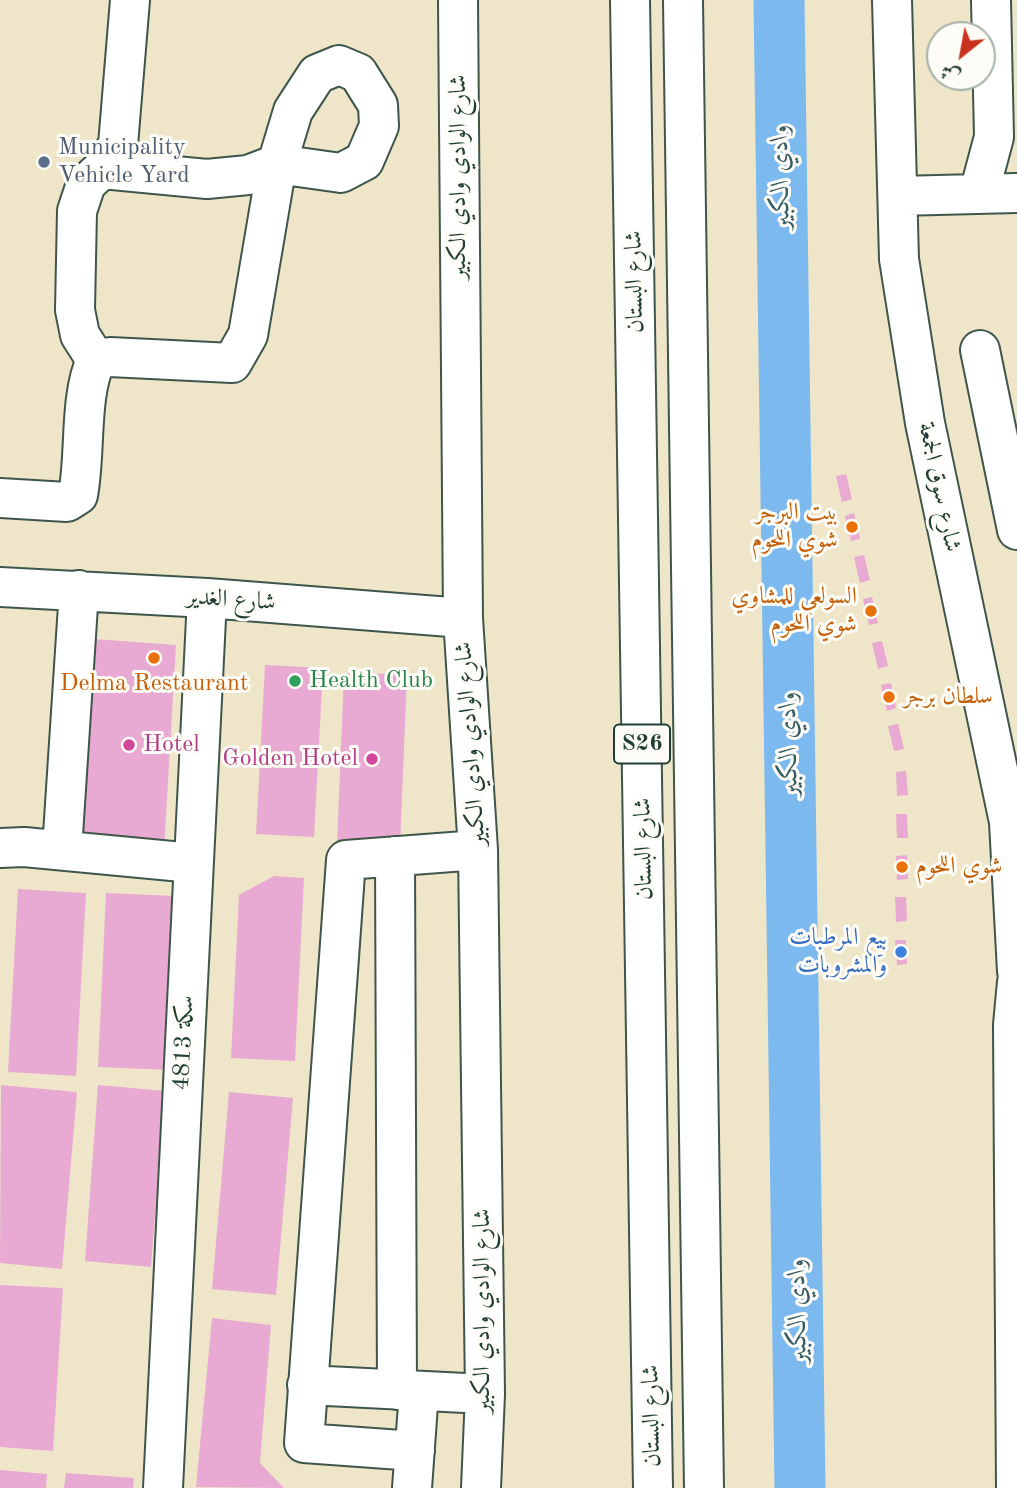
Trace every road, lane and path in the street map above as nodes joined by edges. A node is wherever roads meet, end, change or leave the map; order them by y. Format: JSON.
{"nodes":[{"id":1,"x":130,"y":0,"type":"edge"},
{"id":2,"x":458,"y":0,"type":"edge"},
{"id":3,"x":630,"y":0,"type":"edge"},
{"id":4,"x":683,"y":0,"type":"edge"},
{"id":5,"x":892,"y":0,"type":"edge"},
{"id":6,"x":991,"y":0,"type":"edge"},
{"id":7,"x":102,"y":169,"type":"junction"},
{"id":8,"x":979,"y":192,"type":"junction"},
{"id":9,"x":1017,"y":193,"type":"edge"},
{"id":10,"x":898,"y":196,"type":"junction"},
{"id":11,"x":980,"y":350,"type":"dead end"},
{"id":12,"x":96,"y":359,"type":"junction"},
{"id":13,"x":0,"y":498,"type":"edge"},
{"id":14,"x":1017,"y":530,"type":"edge"},
{"id":15,"x":0,"y":587,"type":"edge"},
{"id":16,"x":79,"y":590,"type":"junction"},
{"id":17,"x":207,"y":598,"type":"junction"},
{"id":18,"x":463,"y":618,"type":"junction"},
{"id":19,"x":1013,"y":821,"type":"edge"},
{"id":20,"x":0,"y":848,"type":"edge"},
{"id":21,"x":62,"y":850,"type":"junction"},
{"id":22,"x":478,"y":850,"type":"junction"},
{"id":23,"x":395,"y":856,"type":"junction"},
{"id":24,"x":193,"y":863,"type":"junction"},
{"id":25,"x":1017,"y":971,"type":"edge"},
{"id":26,"x":1017,"y":982,"type":"edge"},
{"id":27,"x":307,"y":1385,"type":"junction"},
{"id":28,"x":408,"y":1390,"type":"junction"},
{"id":29,"x":485,"y":1394,"type":"junction"},
{"id":30,"x":1017,"y":1417,"type":"edge"},
{"id":31,"x":414,"y":1470,"type":"edge"},
{"id":32,"x":163,"y":1488,"type":"edge"},
{"id":33,"x":481,"y":1488,"type":"edge"},
{"id":34,"x":653,"y":1488,"type":"edge"},
{"id":35,"x":704,"y":1488,"type":"edge"},
{"id":36,"x":1016,"y":1488,"type":"edge"}],
"edges":[{"from":1,"to":7,"type":"street"},
{"from":2,"to":18,"type":"street","name":"شارع الوادي وادي الكبير"},
{"from":3,"to":34,"type":"street","name":"شارع البستان","number":"S26"},
{"from":4,"to":35,"type":"street","name":"شارع البستان","number":"S26"},
{"from":5,"to":10,"type":"street","name":"شارع سوق الجمعة"},
{"from":6,"to":8,"type":"street"},
{"from":7,"to":12,"type":"street"},
{"from":7,"to":12,"type":"street"},
{"from":8,"to":9,"type":"street"},
{"from":8,"to":10,"type":"street"},
{"from":10,"to":19,"type":"street","name":"شارع سوق الجمعة"},
{"from":11,"to":14,"type":"street"},
{"from":12,"to":13,"type":"street"},
{"from":15,"to":16,"type":"street","name":"شارع الغدير"},
{"from":16,"to":17,"type":"street","name":"شارع الغدير"},
{"from":16,"to":21,"type":"street"},
{"from":17,"to":18,"type":"street","name":"شارع الغدير"},
{"from":17,"to":24,"type":"street","name":"سكة 4813"},
{"from":18,"to":22,"type":"street","name":"شارع الوادي وادي الكبير"},
{"from":19,"to":25,"type":"street","name":"شارع سوق الجمعة"},
{"from":20,"to":21,"type":"street"},
{"from":21,"to":24,"type":"street"},
{"from":22,"to":23,"type":"street"},
{"from":22,"to":29,"type":"street","name":"شارع الوادي وادي الكبير"},
{"from":23,"to":27,"type":"street"},
{"from":23,"to":28,"type":"street"},
{"from":24,"to":32,"type":"street","name":"سكة 4813"},
{"from":26,"to":30,"type":"street"},
{"from":27,"to":28,"type":"street"},
{"from":27,"to":31,"type":"street"},
{"from":28,"to":29,"type":"street"},
{"from":28,"to":31,"type":"street"},
{"from":29,"to":33,"type":"street","name":"شارع الوادي وادي الكبير"},
{"from":30,"to":36,"type":"street"}]}
